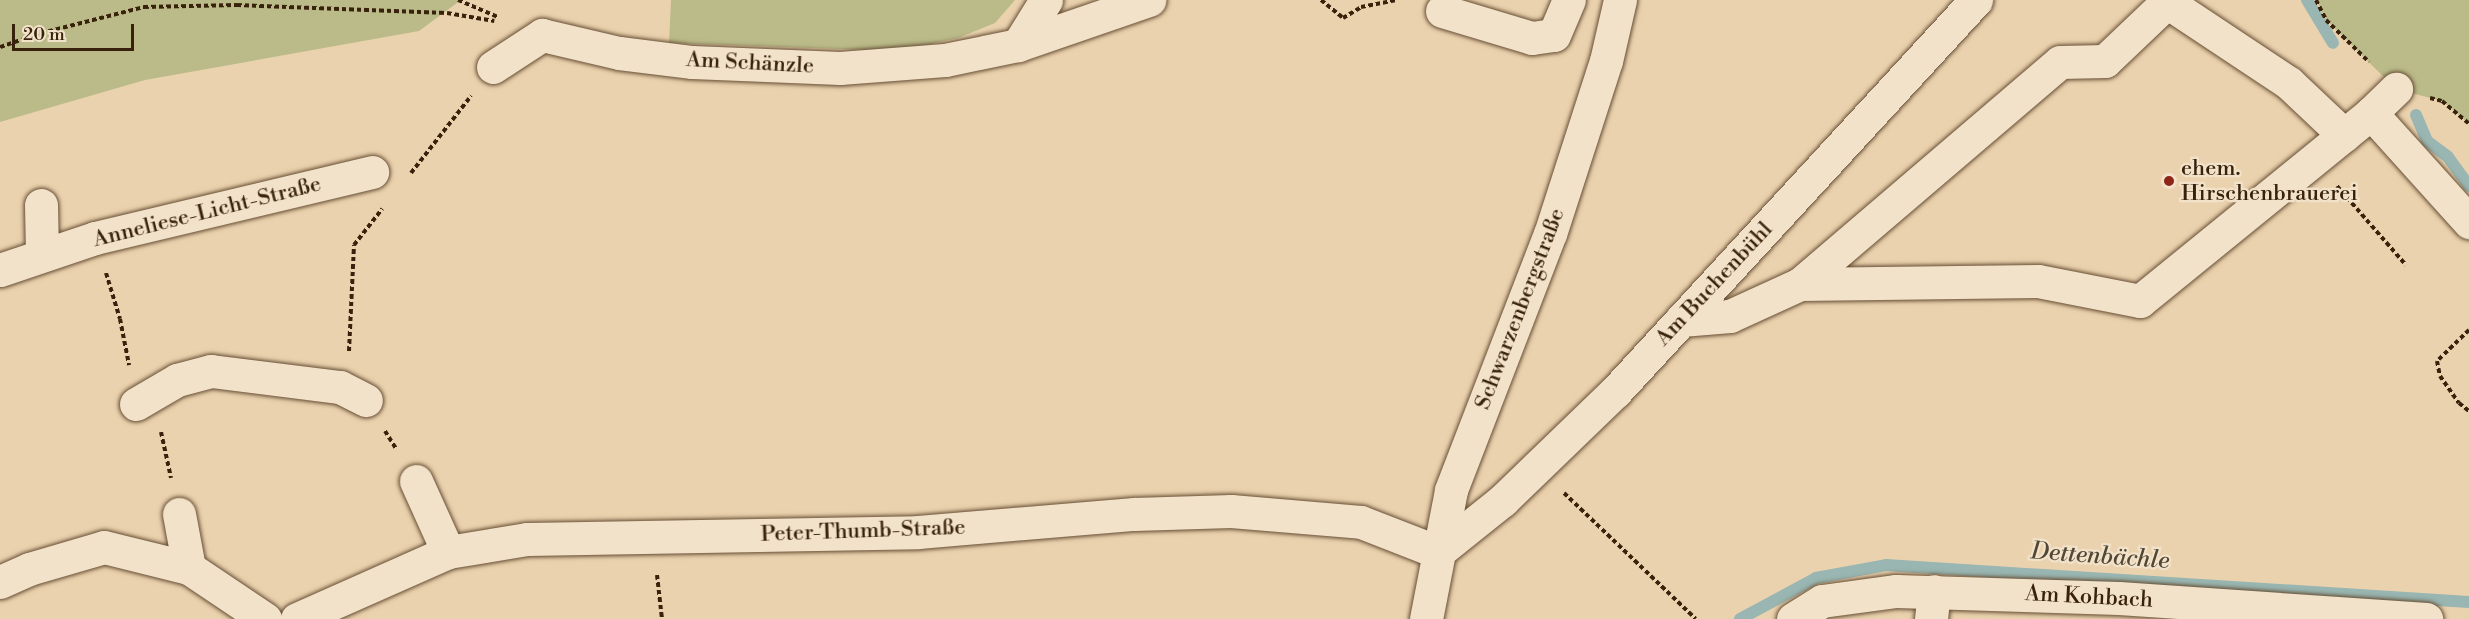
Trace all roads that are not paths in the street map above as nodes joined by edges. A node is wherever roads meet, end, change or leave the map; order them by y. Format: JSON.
{"nodes":[{"id":1,"x":1046,"y":0,"type":"edge"},
{"id":2,"x":1149,"y":0,"type":"edge"},
{"id":3,"x":1569,"y":0,"type":"edge"},
{"id":4,"x":1620,"y":0,"type":"edge"},
{"id":5,"x":1976,"y":0,"type":"edge"},
{"id":6,"x":1442,"y":11,"type":"dead end"},
{"id":7,"x":1018,"y":45,"type":"junction"},
{"id":8,"x":493,"y":67,"type":"road end"},
{"id":9,"x":2396,"y":89,"type":"road end"},
{"id":10,"x":2372,"y":113,"type":"junction"},
{"id":11,"x":2344,"y":135,"type":"junction"},
{"id":12,"x":372,"y":172,"type":"dead end"},
{"id":13,"x":41,"y":205,"type":"dead end"},
{"id":14,"x":2469,"y":222,"type":"edge"},
{"id":15,"x":42,"y":254,"type":"junction"},
{"id":16,"x":0,"y":270,"type":"edge"},
{"id":17,"x":1800,"y":284,"type":"junction"},
{"id":18,"x":1681,"y":320,"type":"junction"},
{"id":19,"x":353,"y":393,"type":"road end"},
{"id":20,"x":136,"y":404,"type":"road end"},
{"id":21,"x":417,"y":481,"type":"road end"},
{"id":22,"x":179,"y":514,"type":"road end"},
{"id":23,"x":448,"y":552,"type":"junction"},
{"id":24,"x":1438,"y":552,"type":"junction"},
{"id":25,"x":189,"y":568,"type":"junction"},
{"id":26,"x":0,"y":582,"type":"edge"},
{"id":27,"x":1933,"y":605,"type":"edge"},
{"id":28,"x":265,"y":619,"type":"edge"},
{"id":29,"x":297,"y":619,"type":"edge"},
{"id":30,"x":1426,"y":619,"type":"edge"},
{"id":31,"x":1793,"y":619,"type":"edge"},
{"id":32,"x":2426,"y":619,"type":"edge"}],
"edges":[{"from":1,"to":7,"type":"street"},
{"from":2,"to":7,"type":"street"},
{"from":3,"to":6,"type":"street"},
{"from":4,"to":24,"type":"street","name":"Schwarzenbergstraße"},
{"from":5,"to":18,"type":"street","name":"Am Buchenbühl"},
{"from":7,"to":8,"type":"street","name":"Am Schänzle"},
{"from":9,"to":10,"type":"street"},
{"from":10,"to":11,"type":"street"},
{"from":10,"to":14,"type":"street"},
{"from":11,"to":17,"type":"street"},
{"from":11,"to":17,"type":"street"},
{"from":12,"to":15,"type":"street","name":"Anneliese-Licht-Straße"},
{"from":13,"to":15,"type":"street"},
{"from":15,"to":16,"type":"street","name":"Anneliese-Licht-Straße"},
{"from":17,"to":18,"type":"street"},
{"from":18,"to":24,"type":"street","name":"Am Buchenbühl"},
{"from":19,"to":20,"type":"street"},
{"from":21,"to":23,"type":"street"},
{"from":22,"to":25,"type":"street"},
{"from":23,"to":24,"type":"street","name":"Peter-Thumb-Straße"},
{"from":23,"to":29,"type":"street","name":"Peter-Thumb-Straße"},
{"from":24,"to":30,"type":"street","name":"Schwarzenbergstraße"},
{"from":25,"to":26,"type":"street"},
{"from":25,"to":28,"type":"street"},
{"from":27,"to":31,"type":"street","name":"Am Kohbach"},
{"from":27,"to":32,"type":"street","name":"Am Kohbach"}]}
